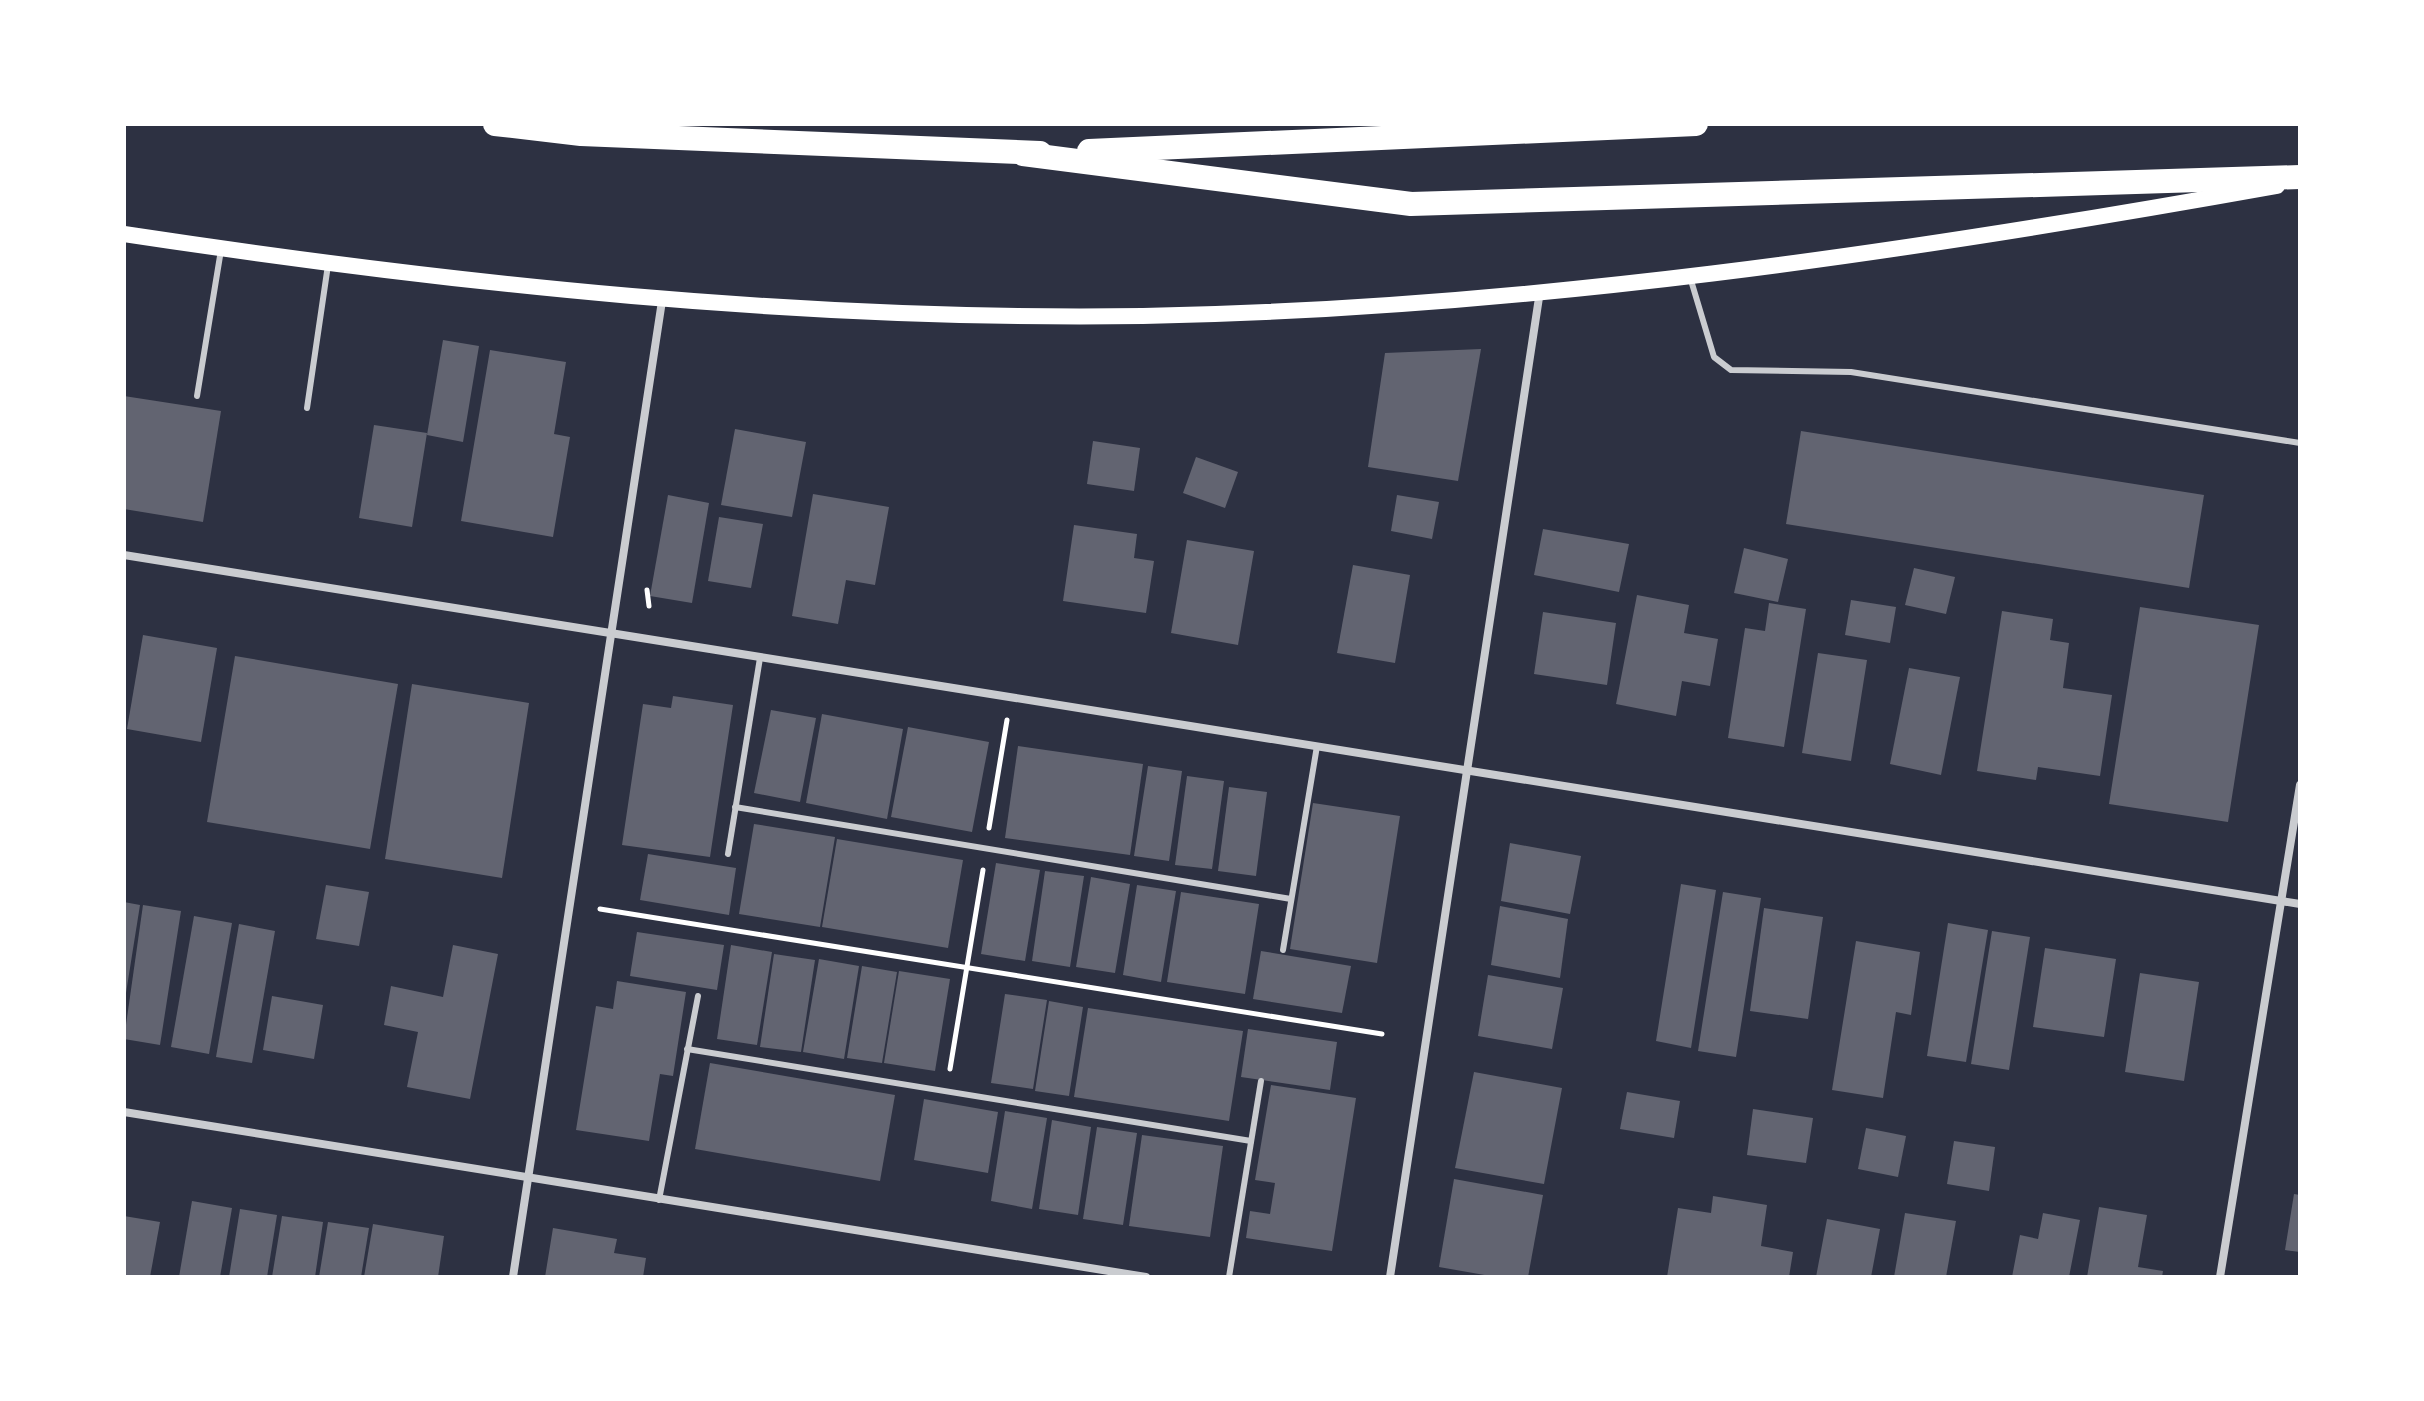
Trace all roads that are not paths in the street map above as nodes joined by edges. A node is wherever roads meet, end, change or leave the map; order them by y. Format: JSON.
{"nodes":[{"id":1,"x":495,"y":124,"type":"edge"},
{"id":2,"x":1696,"y":124,"type":"edge"},
{"id":3,"x":1023,"y":154,"type":"junction"},
{"id":4,"x":2300,"y":180,"type":"edge"},
{"id":5,"x":124,"y":236,"type":"edge"},
{"id":6,"x":221,"y":249,"type":"junction"},
{"id":7,"x":328,"y":262,"type":"junction"},
{"id":8,"x":1690,"y":277,"type":"junction"},
{"id":9,"x":1540,"y":291,"type":"junction"},
{"id":10,"x":662,"y":301,"type":"junction"},
{"id":11,"x":197,"y":396,"type":"dead end"},
{"id":12,"x":307,"y":408,"type":"dead end"},
{"id":13,"x":2300,"y":443,"type":"edge"},
{"id":14,"x":124,"y":555,"type":"edge"},
{"id":15,"x":612,"y":634,"type":"junction"},
{"id":16,"x":760,"y":658,"type":"junction"},
{"id":17,"x":1317,"y":746,"type":"junction"},
{"id":18,"x":1465,"y":770,"type":"junction"},
{"id":19,"x":2300,"y":785,"type":"edge"},
{"id":20,"x":735,"y":807,"type":"junction"},
{"id":21,"x":728,"y":854,"type":"dead end"},
{"id":22,"x":1291,"y":899,"type":"junction"},
{"id":23,"x":2281,"y":901,"type":"junction"},
{"id":24,"x":2300,"y":904,"type":"edge"},
{"id":25,"x":1283,"y":950,"type":"dead end"},
{"id":26,"x":698,"y":996,"type":"dead end"},
{"id":27,"x":687,"y":1049,"type":"junction"},
{"id":28,"x":1261,"y":1081,"type":"dead end"},
{"id":29,"x":124,"y":1112,"type":"edge"},
{"id":30,"x":1251,"y":1141,"type":"junction"},
{"id":31,"x":528,"y":1179,"type":"junction"},
{"id":32,"x":659,"y":1200,"type":"junction"},
{"id":33,"x":513,"y":1277,"type":"edge"},
{"id":34,"x":1146,"y":1277,"type":"edge"},
{"id":35,"x":1229,"y":1277,"type":"edge"},
{"id":36,"x":1390,"y":1277,"type":"edge"},
{"id":37,"x":2220,"y":1277,"type":"edge"}],
"edges":[{"from":1,"to":3,"type":"highway"},
{"from":2,"to":3,"type":"highway"},
{"from":3,"to":4,"type":"highway"},
{"from":4,"to":8,"type":"main road"},
{"from":5,"to":6,"type":"main road"},
{"from":6,"to":7,"type":"main road"},
{"from":6,"to":11,"type":"lane"},
{"from":7,"to":10,"type":"main road"},
{"from":7,"to":12,"type":"lane"},
{"from":8,"to":9,"type":"main road"},
{"from":8,"to":13,"type":"lane"},
{"from":9,"to":10,"type":"main road"},
{"from":9,"to":18,"type":"street"},
{"from":10,"to":15,"type":"street"},
{"from":14,"to":15,"type":"street"},
{"from":15,"to":16,"type":"street"},
{"from":15,"to":31,"type":"street"},
{"from":16,"to":17,"type":"street"},
{"from":16,"to":20,"type":"lane"},
{"from":17,"to":18,"type":"street"},
{"from":17,"to":22,"type":"lane"},
{"from":18,"to":23,"type":"street"},
{"from":18,"to":36,"type":"street"},
{"from":19,"to":23,"type":"street"},
{"from":20,"to":21,"type":"lane"},
{"from":20,"to":22,"type":"lane"},
{"from":22,"to":25,"type":"lane"},
{"from":23,"to":24,"type":"street"},
{"from":23,"to":37,"type":"street"},
{"from":26,"to":27,"type":"lane"},
{"from":27,"to":30,"type":"lane"},
{"from":27,"to":32,"type":"lane"},
{"from":28,"to":30,"type":"lane"},
{"from":29,"to":31,"type":"street"},
{"from":30,"to":35,"type":"lane"},
{"from":31,"to":32,"type":"street"},
{"from":31,"to":33,"type":"street"},
{"from":32,"to":34,"type":"street"}]}
